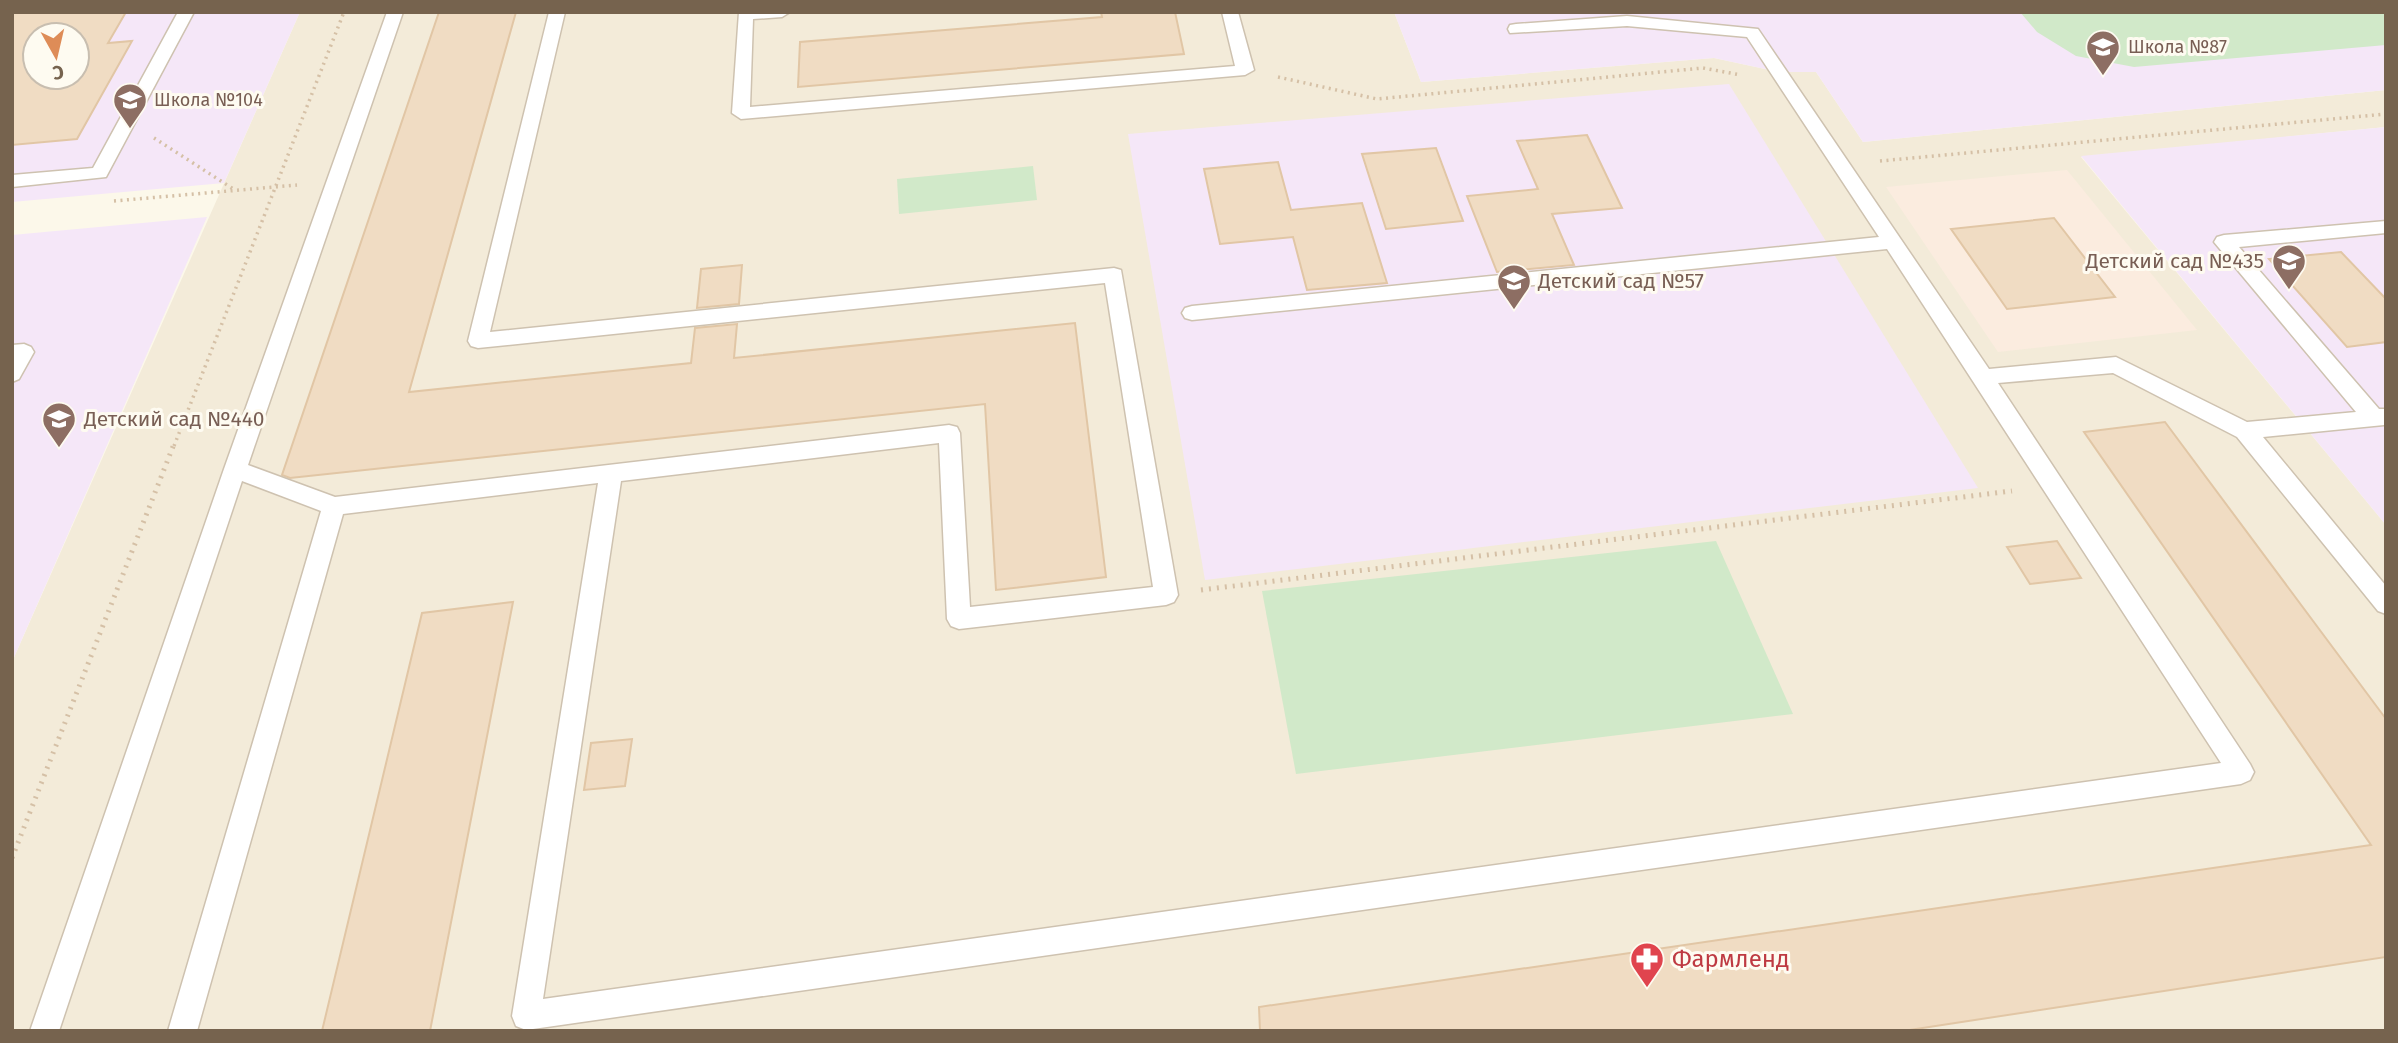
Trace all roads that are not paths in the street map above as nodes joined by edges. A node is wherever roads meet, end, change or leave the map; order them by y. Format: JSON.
{"nodes":[{"id":1,"x":186,"y":12,"type":"edge"},
{"id":2,"x":395,"y":12,"type":"edge"},
{"id":3,"x":557,"y":12,"type":"edge"},
{"id":4,"x":782,"y":12,"type":"edge"},
{"id":5,"x":1230,"y":12,"type":"edge"},
{"id":6,"x":1516,"y":29,"type":"dead end"},
{"id":7,"x":12,"y":181,"type":"edge"},
{"id":8,"x":2386,"y":227,"type":"edge"},
{"id":9,"x":1892,"y":242,"type":"junction"},
{"id":10,"x":1192,"y":313,"type":"dead end"},
{"id":11,"x":12,"y":353,"type":"edge"},
{"id":12,"x":12,"y":373,"type":"edge"},
{"id":13,"x":1983,"y":377,"type":"junction"},
{"id":14,"x":2380,"y":417,"type":"edge"},
{"id":15,"x":2245,"y":431,"type":"junction"},
{"id":16,"x":235,"y":469,"type":"junction"},
{"id":17,"x":611,"y":473,"type":"junction"},
{"id":18,"x":334,"y":506,"type":"junction"},
{"id":19,"x":2386,"y":604,"type":"edge"},
{"id":20,"x":44,"y":1031,"type":"edge"},
{"id":21,"x":182,"y":1031,"type":"edge"}],
"edges":[{"from":1,"to":7,"type":"lane"},
{"from":2,"to":16,"type":"lane"},
{"from":3,"to":17,"type":"lane"},
{"from":4,"to":5,"type":"lane"},
{"from":6,"to":9,"type":"lane"},
{"from":8,"to":14,"type":"lane"},
{"from":9,"to":10,"type":"lane"},
{"from":9,"to":13,"type":"lane"},
{"from":11,"to":12,"type":"lane"},
{"from":13,"to":15,"type":"lane"},
{"from":13,"to":17,"type":"lane"},
{"from":14,"to":15,"type":"lane"},
{"from":15,"to":19,"type":"lane"},
{"from":16,"to":18,"type":"lane"},
{"from":16,"to":20,"type":"lane"},
{"from":17,"to":18,"type":"lane"},
{"from":18,"to":21,"type":"lane"}]}
